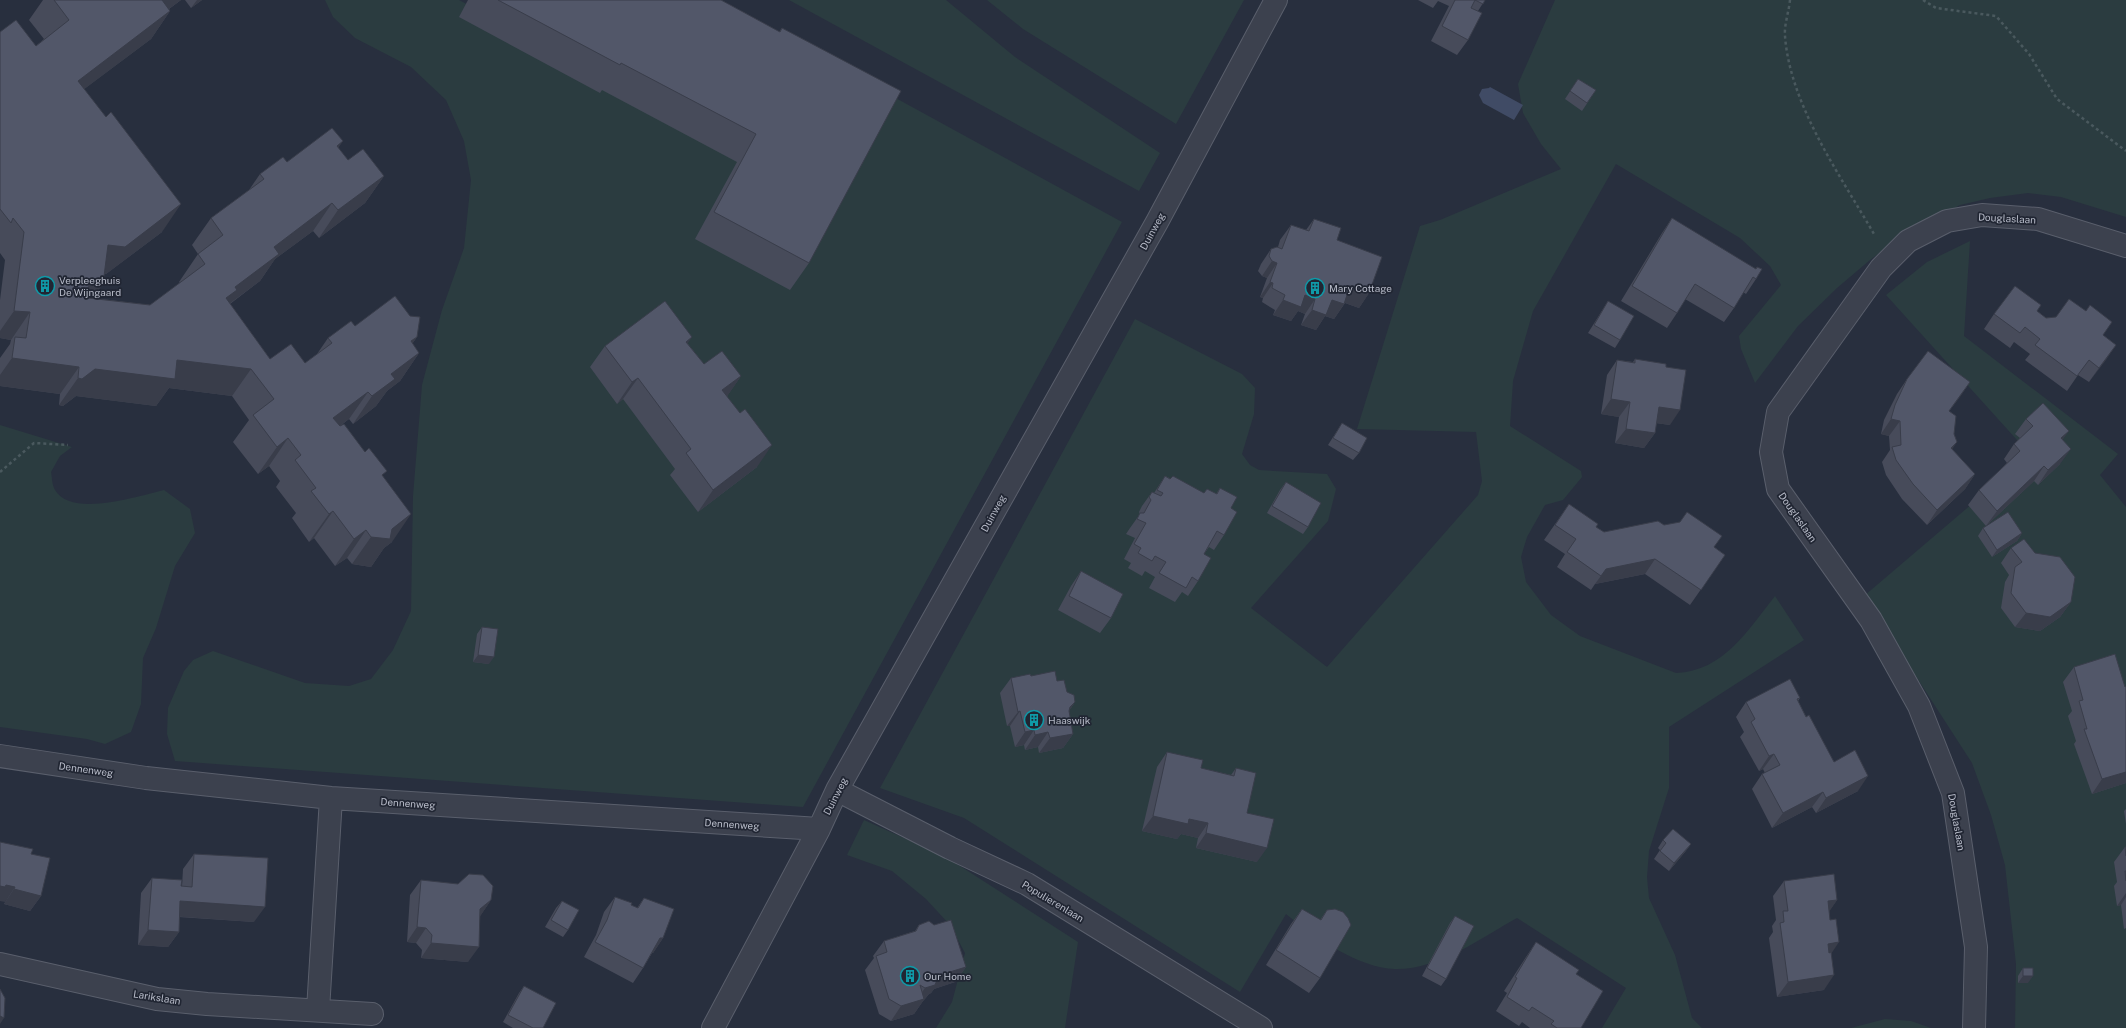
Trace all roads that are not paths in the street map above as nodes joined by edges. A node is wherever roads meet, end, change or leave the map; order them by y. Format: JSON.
{"nodes":[{"id":1,"x":1276,"y":0,"type":"edge"},
{"id":2,"x":2126,"y":246,"type":"edge"},
{"id":3,"x":0,"y":756,"type":"edge"},
{"id":4,"x":837,"y":790,"type":"junction"},
{"id":5,"x":332,"y":798,"type":"junction"},
{"id":6,"x":819,"y":829,"type":"junction"},
{"id":7,"x":0,"y":964,"type":"edge"},
{"id":8,"x":318,"y":1010,"type":"junction"},
{"id":9,"x":372,"y":1014,"type":"dead end"},
{"id":10,"x":713,"y":1028,"type":"edge"},
{"id":11,"x":1261,"y":1028,"type":"edge"},
{"id":12,"x":1974,"y":1028,"type":"edge"}],
"edges":[{"from":1,"to":4,"type":"street","name":"Duinweg"},
{"from":2,"to":12,"type":"street","name":"Douglaslaan"},
{"from":3,"to":5,"type":"street","name":"Dennenweg"},
{"from":4,"to":6,"type":"street","name":"Duinweg"},
{"from":4,"to":11,"type":"street","name":"Populierenlaan"},
{"from":5,"to":6,"type":"street","name":"Dennenweg"},
{"from":5,"to":8,"type":"street"},
{"from":6,"to":10,"type":"street","name":"Duinweg"},
{"from":7,"to":8,"type":"street","name":"Larikslaan"},
{"from":8,"to":9,"type":"street","name":"Larikslaan"}]}
